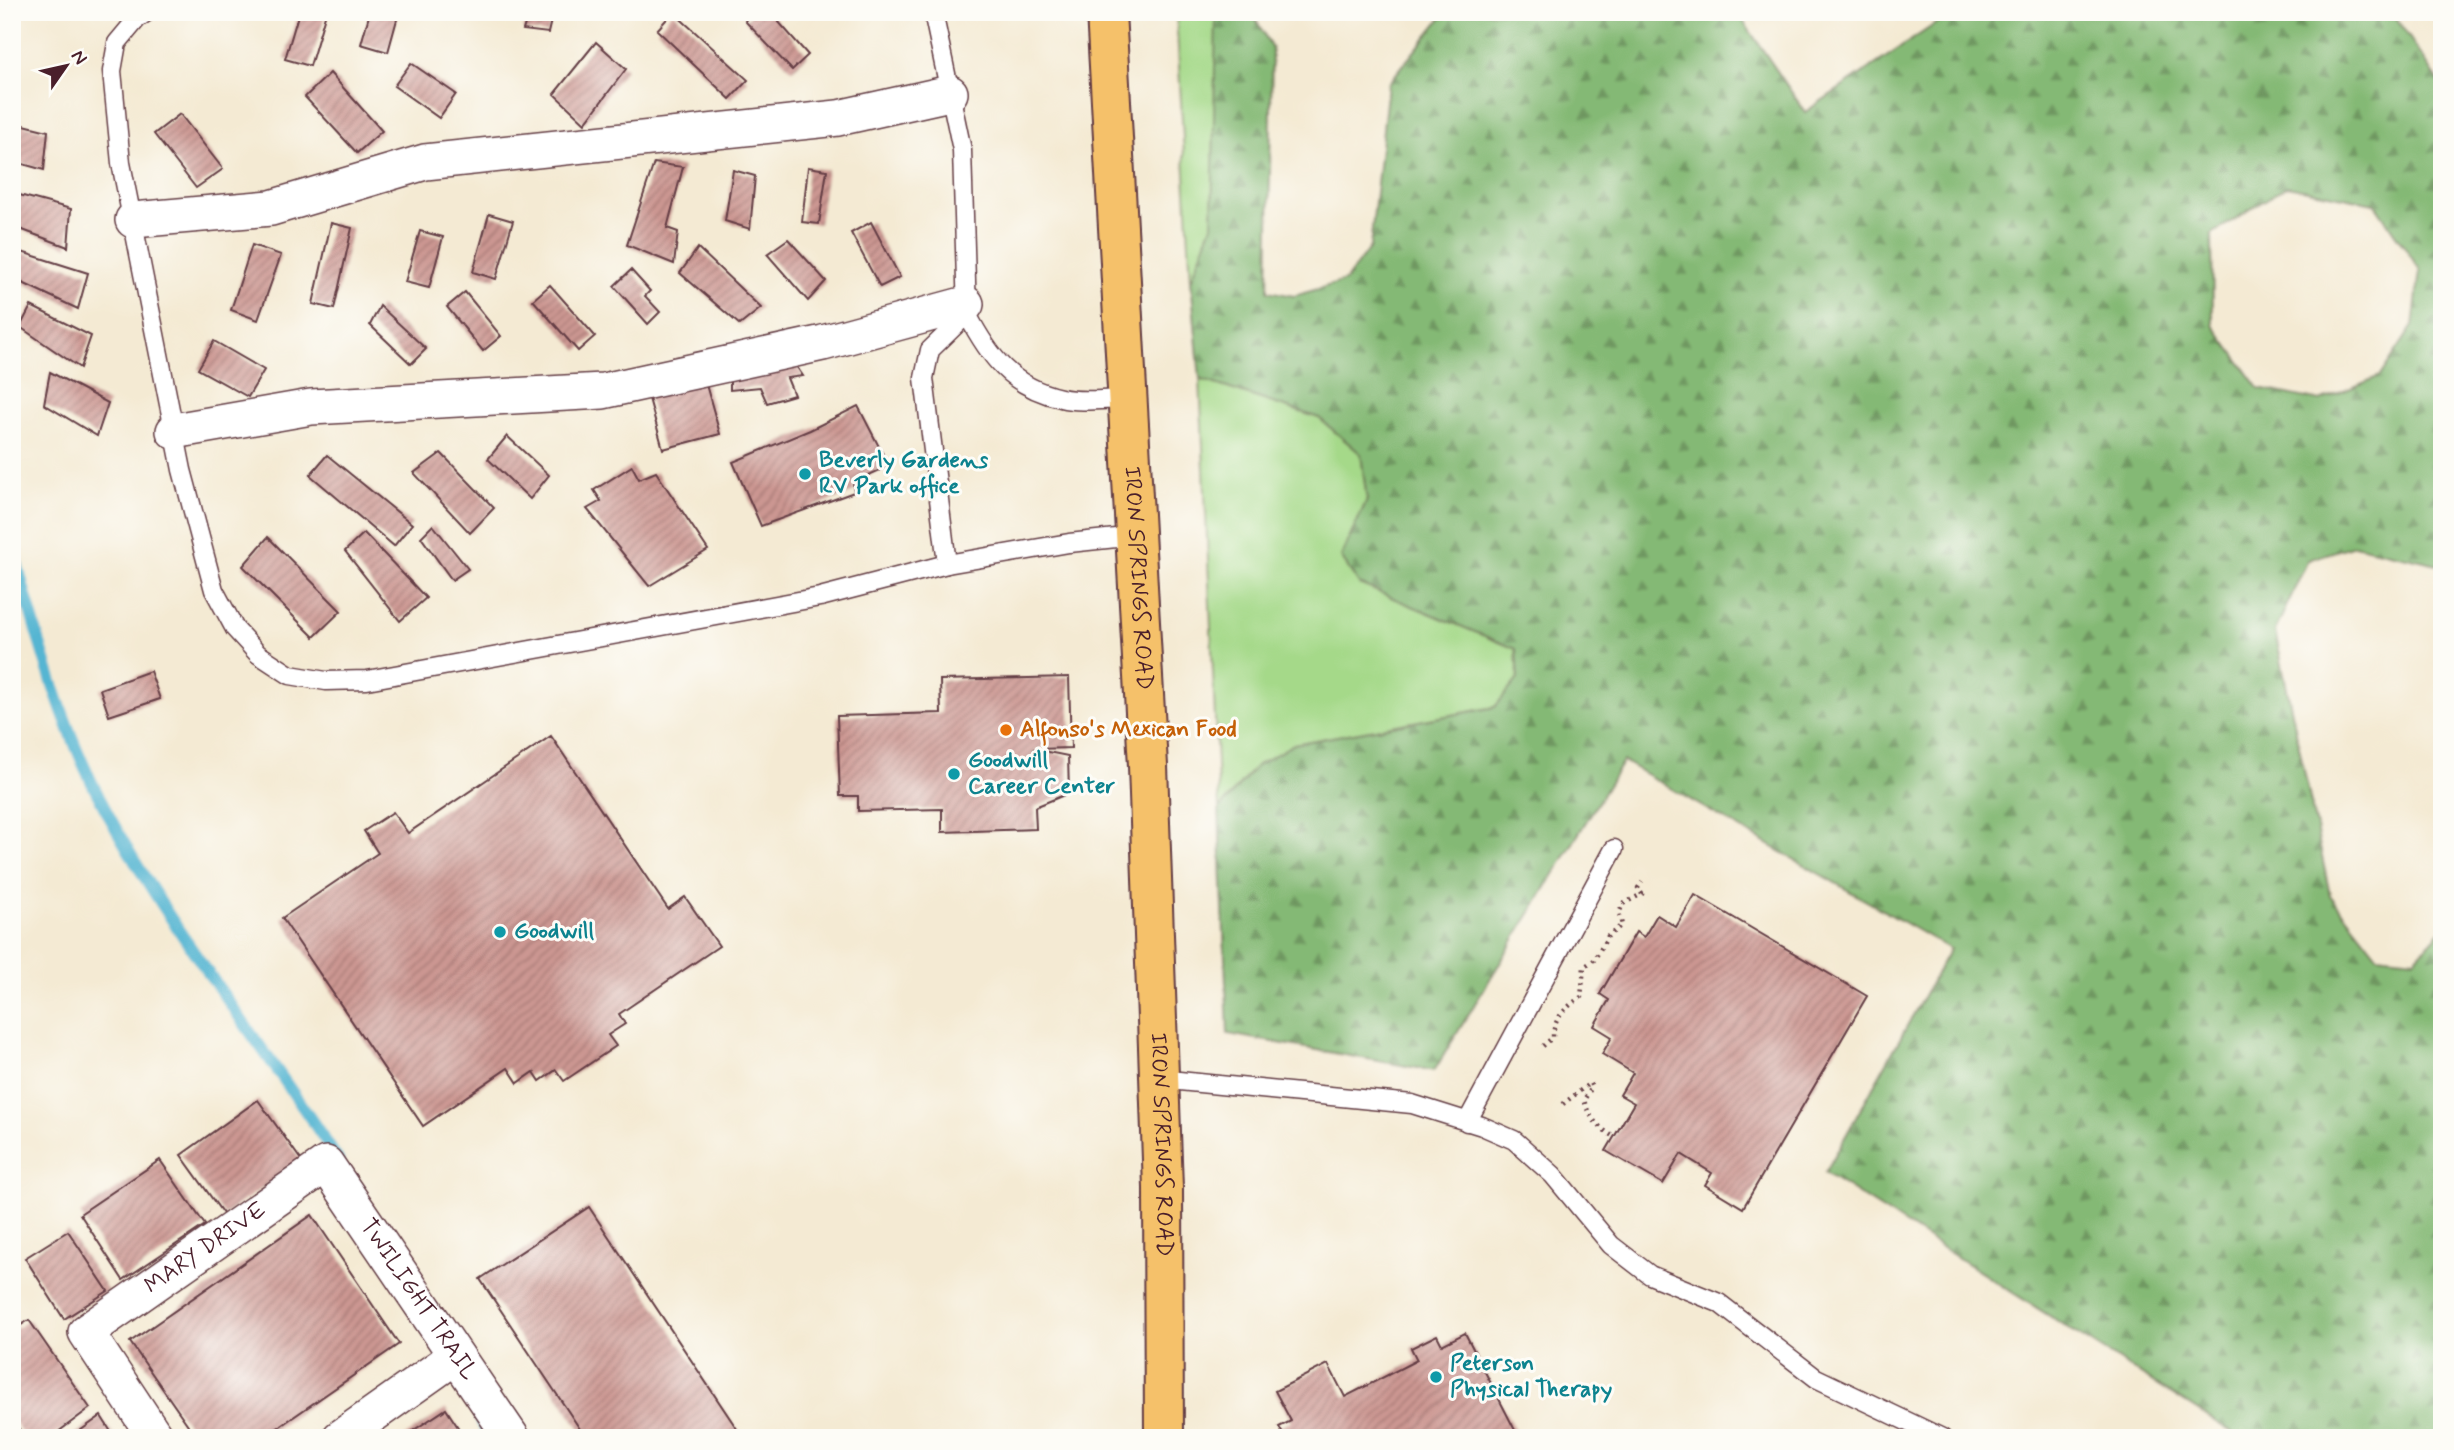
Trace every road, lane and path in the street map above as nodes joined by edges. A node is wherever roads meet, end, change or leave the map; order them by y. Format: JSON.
{"nodes":[{"id":1,"x":147,"y":12,"type":"edge"},
{"id":2,"x":933,"y":12,"type":"edge"},
{"id":3,"x":1106,"y":12,"type":"edge"},
{"id":4,"x":950,"y":93,"type":"junction"},
{"id":5,"x":133,"y":220,"type":"junction"},
{"id":6,"x":966,"y":309,"type":"junction"},
{"id":7,"x":1126,"y":400,"type":"junction"},
{"id":8,"x":174,"y":431,"type":"junction"},
{"id":9,"x":1135,"y":536,"type":"junction"},
{"id":10,"x":947,"y":564,"type":"junction"},
{"id":11,"x":1614,"y":849,"type":"dead end"},
{"id":12,"x":1642,"y":882,"type":"dead end"},
{"id":13,"x":1539,"y":1049,"type":"dead end"},
{"id":14,"x":1159,"y":1079,"type":"junction"},
{"id":15,"x":1563,"y":1104,"type":"dead end"},
{"id":16,"x":1467,"y":1122,"type":"junction"},
{"id":17,"x":1614,"y":1138,"type":"dead end"},
{"id":18,"x":326,"y":1164,"type":"joint"},
{"id":19,"x":456,"y":1356,"type":"junction"},
{"id":20,"x":156,"y":1438,"type":"edge"},
{"id":21,"x":340,"y":1438,"type":"edge"},
{"id":22,"x":512,"y":1438,"type":"edge"},
{"id":23,"x":1164,"y":1438,"type":"edge"},
{"id":24,"x":1942,"y":1438,"type":"edge"}],
"edges":[{"from":1,"to":5,"type":"lane"},
{"from":2,"to":4,"type":"lane"},
{"from":3,"to":7,"type":"main road","name":"IRON SPRINGS ROAD"},
{"from":4,"to":5,"type":"street"},
{"from":4,"to":6,"type":"lane"},
{"from":5,"to":8,"type":"lane"},
{"from":6,"to":7,"type":"lane"},
{"from":6,"to":8,"type":"street"},
{"from":6,"to":10,"type":"lane"},
{"from":7,"to":9,"type":"main road","name":"IRON SPRINGS ROAD"},
{"from":8,"to":10,"type":"lane"},
{"from":9,"to":10,"type":"lane"},
{"from":9,"to":14,"type":"main road","name":"IRON SPRINGS ROAD"},
{"from":11,"to":16,"type":"lane"},
{"from":12,"to":13,"type":"path"},
{"from":14,"to":16,"type":"lane"},
{"from":14,"to":23,"type":"main road","name":"IRON SPRINGS ROAD"},
{"from":15,"to":17,"type":"path"},
{"from":16,"to":24,"type":"lane"},
{"from":18,"to":19,"type":"street","name":"TWILIGHT TRAIL"},
{"from":18,"to":20,"type":"street","name":"MARY DRIVE"},
{"from":19,"to":21,"type":"street"},
{"from":19,"to":22,"type":"street","name":"TWILIGHT TRAIL"}]}
